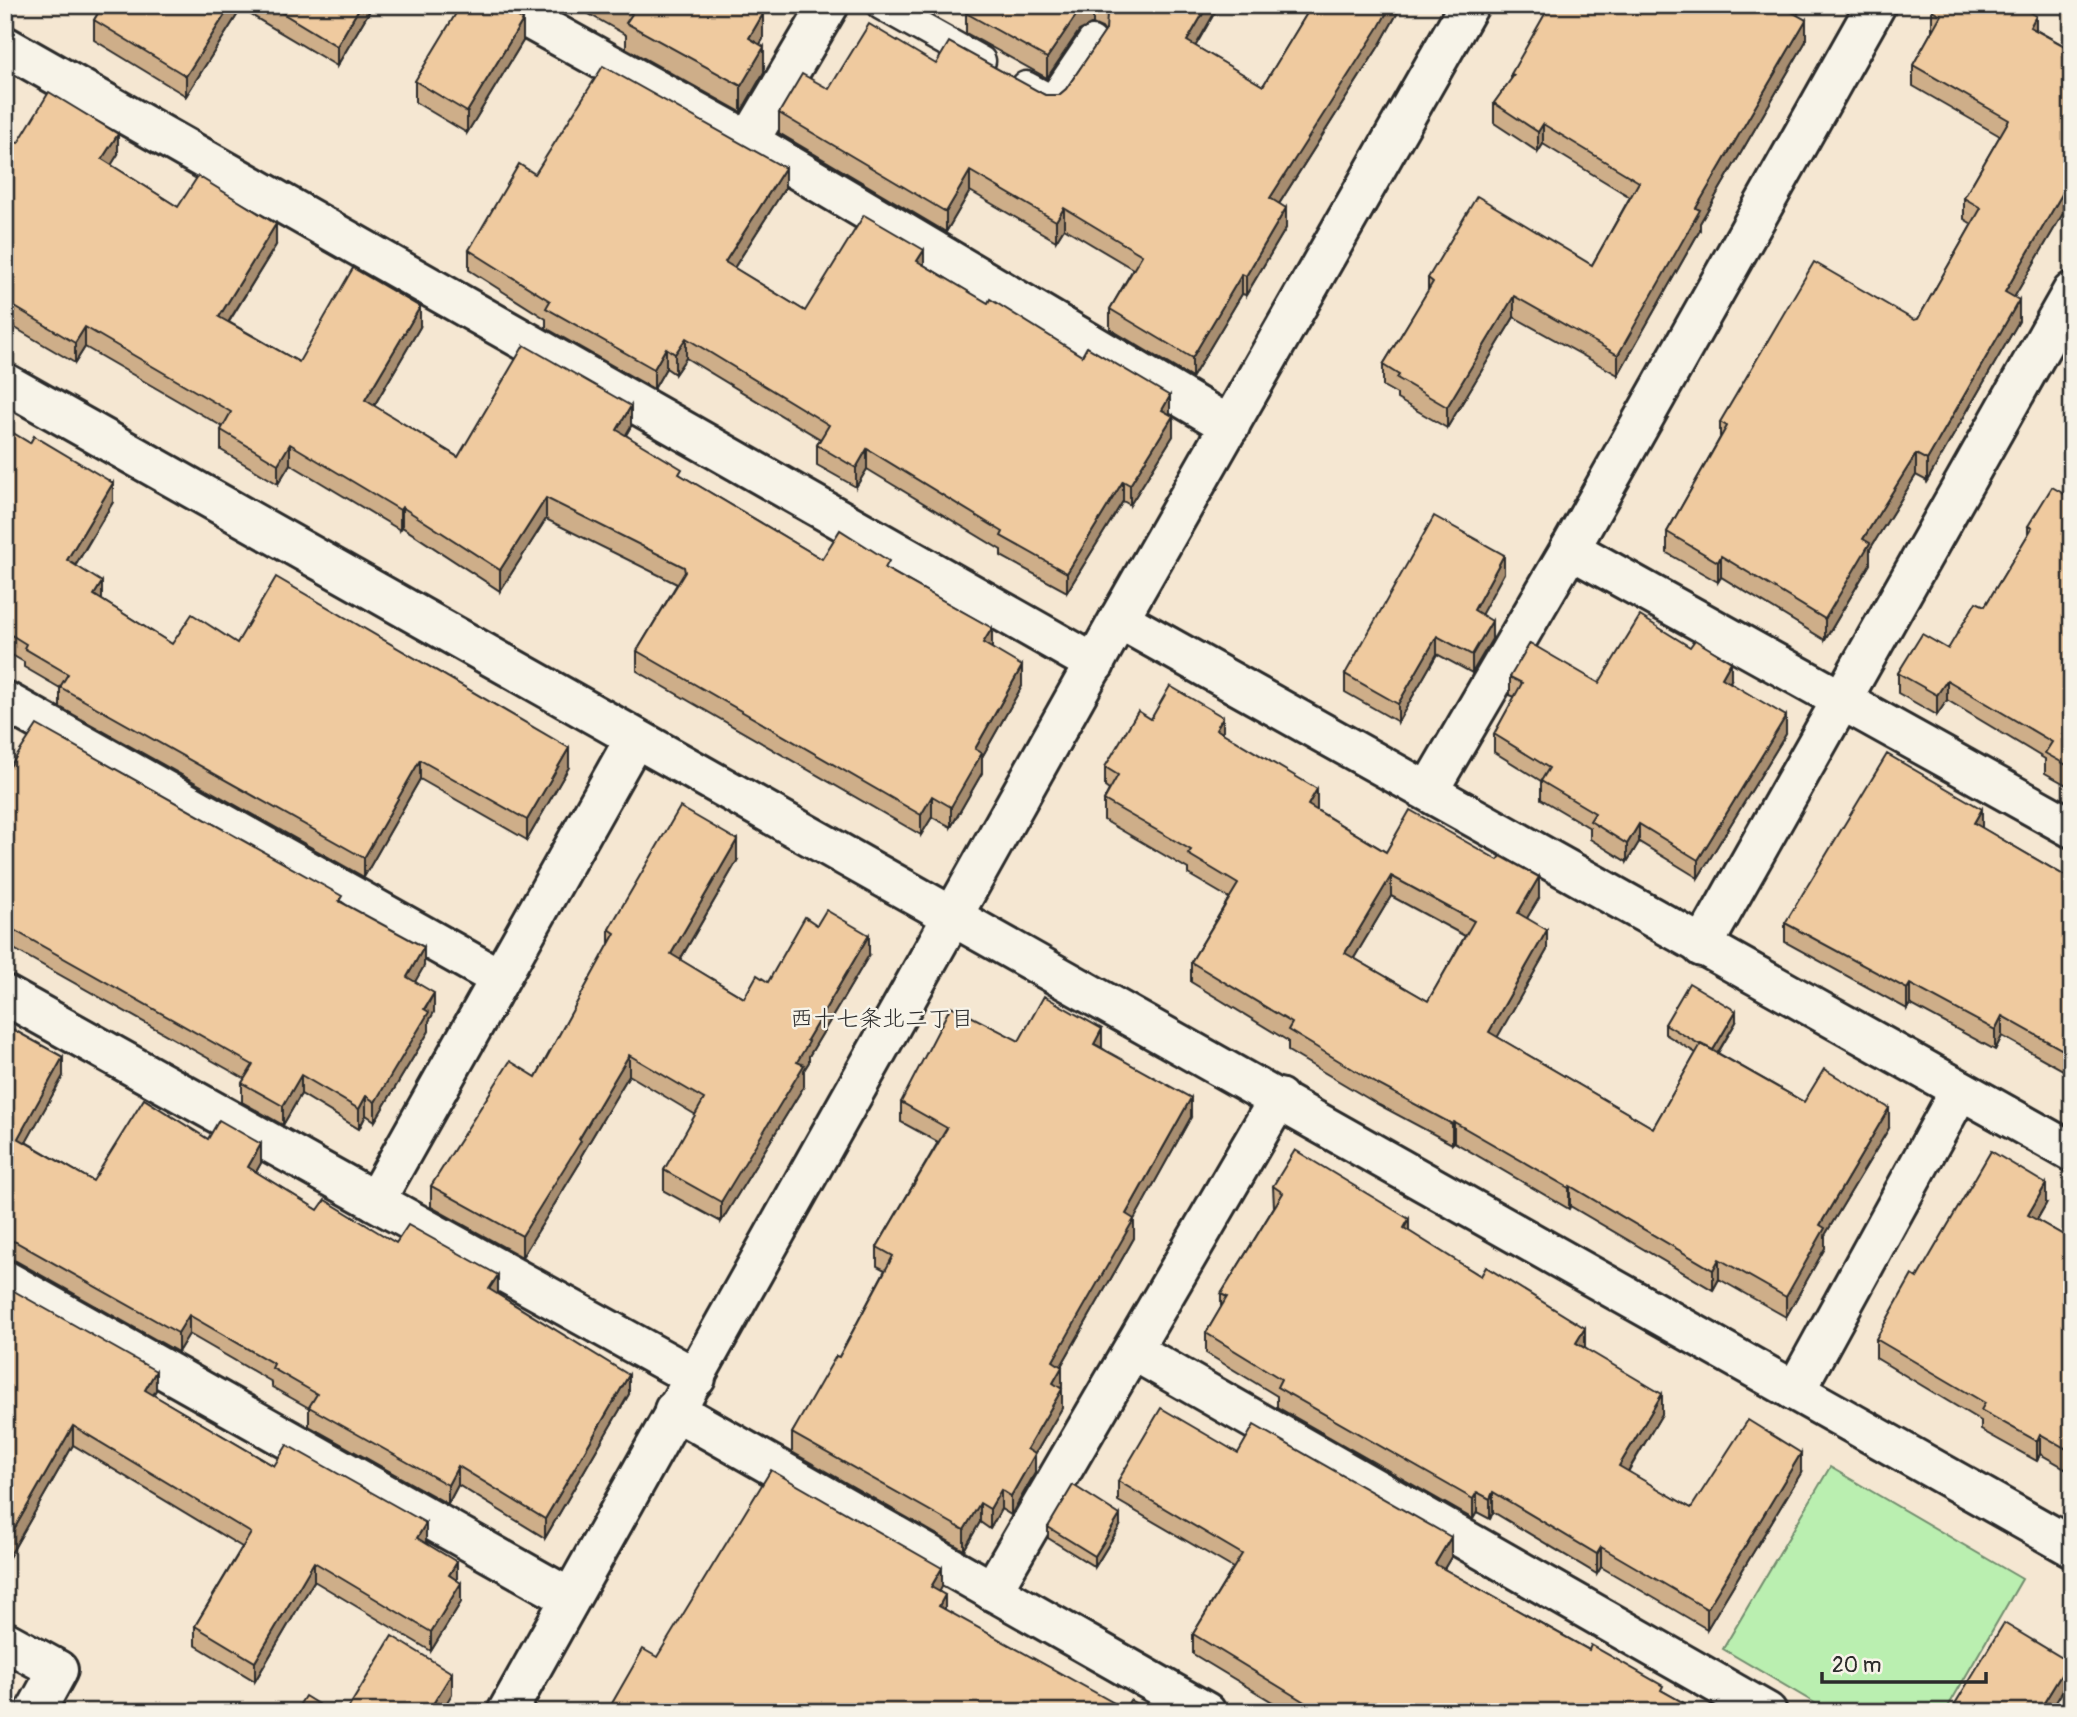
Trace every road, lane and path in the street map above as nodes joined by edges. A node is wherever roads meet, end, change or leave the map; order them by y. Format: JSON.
{"nodes":[{"id":1,"x":503,"y":5,"type":"edge"},
{"id":2,"x":829,"y":5,"type":"edge"},
{"id":3,"x":881,"y":5,"type":"edge"},
{"id":4,"x":1469,"y":5,"type":"edge"},
{"id":5,"x":1876,"y":5,"type":"edge"},
{"id":6,"x":1092,"y":41,"type":"dead end"},
{"id":7,"x":5,"y":46,"type":"edge"},
{"id":8,"x":749,"y":141,"type":"junction"},
{"id":9,"x":2072,"y":292,"type":"edge"},
{"id":10,"x":5,"y":383,"type":"edge"},
{"id":11,"x":1230,"y":426,"type":"junction"},
{"id":12,"x":1570,"y":549,"type":"junction"},
{"id":13,"x":1119,"y":619,"type":"junction"},
{"id":14,"x":1095,"y":664,"type":"junction"},
{"id":15,"x":1844,"y":699,"type":"junction"},
{"id":16,"x":5,"y":701,"type":"edge"},
{"id":17,"x":635,"y":738,"type":"junction"},
{"id":18,"x":1429,"y":790,"type":"junction"},
{"id":19,"x":2072,"y":828,"type":"edge"},
{"id":20,"x":953,"y":919,"type":"junction"},
{"id":21,"x":1702,"y":947,"type":"junction"},
{"id":22,"x":499,"y":978,"type":"junction"},
{"id":23,"x":5,"y":995,"type":"edge"},
{"id":24,"x":1960,"y":1090,"type":"junction"},
{"id":25,"x":1279,"y":1098,"type":"junction"},
{"id":26,"x":2072,"y":1152,"type":"edge"},
{"id":27,"x":375,"y":1201,"type":"junction"},
{"id":28,"x":5,"y":1280,"type":"edge"},
{"id":29,"x":1134,"y":1350,"type":"junction"},
{"id":30,"x":696,"y":1378,"type":"junction"},
{"id":31,"x":1795,"y":1391,"type":"junction"},
{"id":32,"x":674,"y":1410,"type":"junction"},
{"id":33,"x":2072,"y":1547,"type":"edge"},
{"id":34,"x":992,"y":1591,"type":"junction"},
{"id":35,"x":570,"y":1598,"type":"junction"},
{"id":36,"x":5,"y":1641,"type":"edge"},
{"id":37,"x":35,"y":1712,"type":"edge"},
{"id":38,"x":507,"y":1712,"type":"edge"},
{"id":39,"x":1206,"y":1712,"type":"edge"},
{"id":40,"x":1767,"y":1712,"type":"edge"}],
"edges":[{"from":1,"to":8,"type":"street"},
{"from":2,"to":8,"type":"street"},
{"from":3,"to":6,"type":"lane"},
{"from":4,"to":11,"type":"street"},
{"from":5,"to":12,"type":"street"},
{"from":7,"to":14,"type":"street"},
{"from":8,"to":11,"type":"street"},
{"from":9,"to":15,"type":"street"},
{"from":10,"to":17,"type":"street"},
{"from":11,"to":13,"type":"street"},
{"from":12,"to":15,"type":"street"},
{"from":12,"to":18,"type":"street"},
{"from":13,"to":14,"type":"street"},
{"from":13,"to":18,"type":"street"},
{"from":14,"to":20,"type":"street"},
{"from":15,"to":19,"type":"street"},
{"from":15,"to":21,"type":"street"},
{"from":16,"to":22,"type":"street"},
{"from":17,"to":20,"type":"street"},
{"from":17,"to":22,"type":"street"},
{"from":18,"to":21,"type":"street"},
{"from":20,"to":25,"type":"street"},
{"from":20,"to":30,"type":"street"},
{"from":21,"to":24,"type":"street"},
{"from":22,"to":27,"type":"street"},
{"from":23,"to":27,"type":"street"},
{"from":24,"to":26,"type":"street"},
{"from":24,"to":31,"type":"street"},
{"from":25,"to":29,"type":"street"},
{"from":25,"to":31,"type":"street"},
{"from":27,"to":30,"type":"street"},
{"from":28,"to":35,"type":"street"},
{"from":29,"to":34,"type":"street"},
{"from":29,"to":40,"type":"street"},
{"from":30,"to":32,"type":"street"},
{"from":31,"to":33,"type":"street"},
{"from":32,"to":34,"type":"street"},
{"from":32,"to":35,"type":"street"},
{"from":34,"to":39,"type":"street"},
{"from":35,"to":38,"type":"street"},
{"from":36,"to":37,"type":"street"}]}
